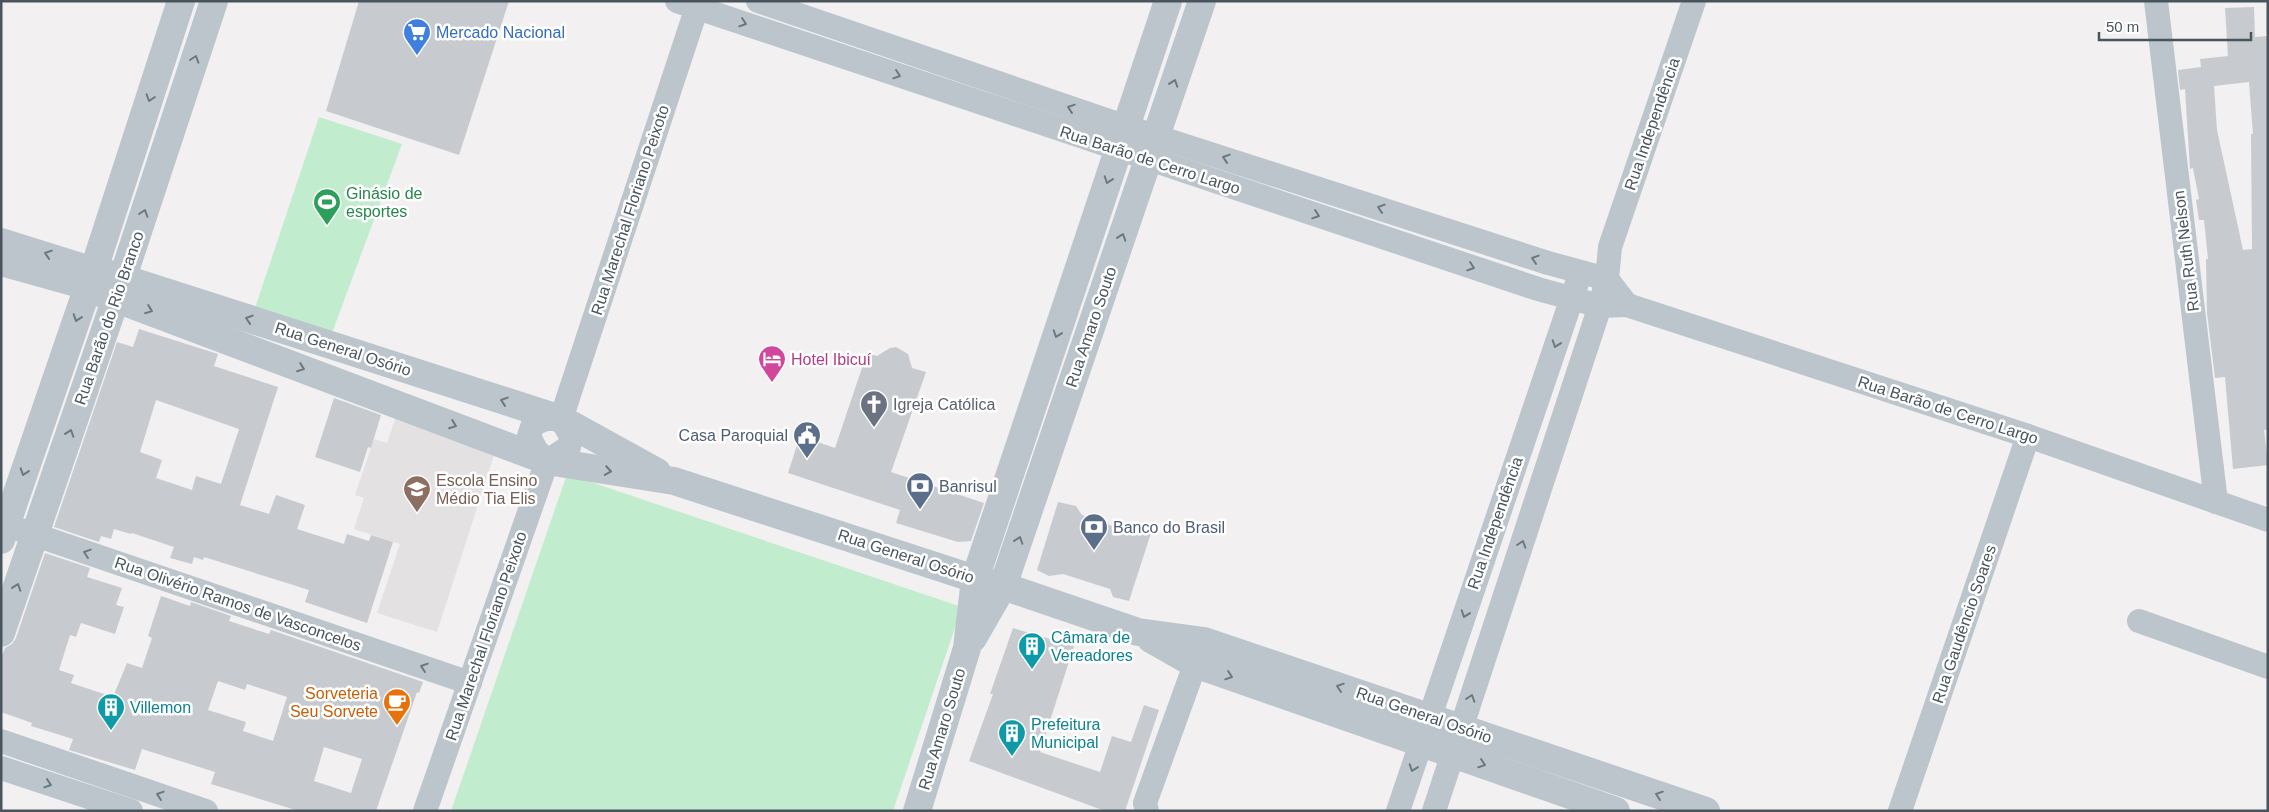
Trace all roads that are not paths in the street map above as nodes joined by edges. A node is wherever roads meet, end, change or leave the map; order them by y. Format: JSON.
{"nodes":[{"id":1,"x":181,"y":1,"type":"edge"},
{"id":2,"x":214,"y":1,"type":"edge"},
{"id":3,"x":758,"y":1,"type":"edge"},
{"id":4,"x":1168,"y":1,"type":"edge"},
{"id":5,"x":1202,"y":1,"type":"edge"},
{"id":6,"x":1694,"y":1,"type":"edge"},
{"id":7,"x":2156,"y":1,"type":"edge"},
{"id":8,"x":691,"y":3,"type":"edge"},
{"id":9,"x":855,"y":34,"type":"junction"},
{"id":10,"x":847,"y":59,"type":"junction"},
{"id":11,"x":1122,"y":138,"type":"junction"},
{"id":12,"x":1152,"y":147,"type":"junction"},
{"id":13,"x":1296,"y":181,"type":"junction"},
{"id":14,"x":1289,"y":206,"type":"junction"},
{"id":15,"x":1,"y":240,"type":"edge"},
{"id":16,"x":1610,"y":247,"type":"junction"},
{"id":17,"x":1503,"y":248,"type":"junction"},
{"id":18,"x":1,"y":264,"type":"edge"},
{"id":19,"x":1582,"y":272,"type":"junction"},
{"id":20,"x":1495,"y":275,"type":"junction"},
{"id":21,"x":90,"y":278,"type":"junction"},
{"id":22,"x":1607,"y":279,"type":"junction"},
{"id":23,"x":120,"y":288,"type":"junction"},
{"id":24,"x":1571,"y":298,"type":"junction"},
{"id":25,"x":1627,"y":305,"type":"junction"},
{"id":26,"x":1600,"y":306,"type":"junction"},
{"id":27,"x":561,"y":420,"type":"junction"},
{"id":28,"x":2028,"y":436,"type":"junction"},
{"id":29,"x":547,"y":461,"type":"junction"},
{"id":30,"x":674,"y":481,"type":"junction"},
{"id":31,"x":2216,"y":502,"type":"junction"},
{"id":32,"x":2268,"y":520,"type":"edge"},
{"id":33,"x":4,"y":533,"type":"edge"},
{"id":34,"x":35,"y":535,"type":"junction"},
{"id":35,"x":1480,"y":568,"type":"junction"},
{"id":36,"x":1511,"y":578,"type":"junction"},
{"id":37,"x":975,"y":579,"type":"junction"},
{"id":38,"x":1003,"y":586,"type":"junction"},
{"id":39,"x":2139,"y":621,"type":"dead end"},
{"id":40,"x":1,"y":633,"type":"edge"},
{"id":41,"x":967,"y":648,"type":"junction"},
{"id":42,"x":1200,"y":653,"type":"junction"},
{"id":43,"x":2268,"y":667,"type":"edge"},
{"id":44,"x":470,"y":683,"type":"junction"},
{"id":45,"x":1430,"y":717,"type":"junction"},
{"id":46,"x":1462,"y":728,"type":"junction"},
{"id":47,"x":1,"y":741,"type":"edge"},
{"id":48,"x":1421,"y":743,"type":"junction"},
{"id":49,"x":1453,"y":754,"type":"junction"},
{"id":50,"x":1,"y":768,"type":"edge"},
{"id":51,"x":131,"y":811,"type":"edge"},
{"id":52,"x":206,"y":811,"type":"edge"},
{"id":53,"x":425,"y":811,"type":"edge"},
{"id":54,"x":917,"y":811,"type":"edge"},
{"id":55,"x":1146,"y":811,"type":"edge"},
{"id":56,"x":1398,"y":811,"type":"edge"},
{"id":57,"x":1434,"y":811,"type":"edge"},
{"id":58,"x":1616,"y":811,"type":"edge"},
{"id":59,"x":1706,"y":811,"type":"edge"},
{"id":60,"x":1900,"y":811,"type":"edge"}],
"edges":[{"from":1,"to":21,"type":"street","name":"Rua Barão do Rio Branco","one_way":true},
{"from":23,"to":2,"type":"street","name":"Rua Barão do Rio Branco","one_way":true},
{"from":3,"to":9,"type":"street","name":"Rua Barão de Cerro Largo"},
{"from":4,"to":11,"type":"street","name":"Rua Amaro Souto"},
{"from":12,"to":5,"type":"street","name":"Rua Amaro Souto","one_way":true},
{"from":6,"to":16,"type":"street","name":"Rua Independência"},
{"from":7,"to":31,"type":"street","name":"Rua Ruth Nelson"},
{"from":8,"to":10,"type":"street","name":"Rua Barão de Cerro Largo","one_way":true},
{"from":8,"to":27,"type":"street","name":"Rua Marechal Floriano Peixoto"},
{"from":9,"to":10,"type":"street"},
{"from":11,"to":9,"type":"street","name":"Rua Barão de Cerro Largo","one_way":true},
{"from":10,"to":11,"type":"street","name":"Rua Barão de Cerro Largo","one_way":true},
{"from":11,"to":12,"type":"street","name":"Rua Barão de Cerro Largo"},
{"from":11,"to":37,"type":"street","name":"Rua Amaro Souto","one_way":true},
{"from":13,"to":12,"type":"street","name":"Rua Barão de Cerro Largo","one_way":true},
{"from":12,"to":14,"type":"street","name":"Rua Barão de Cerro Largo"},
{"from":38,"to":12,"type":"street","name":"Rua Amaro Souto","one_way":true},
{"from":13,"to":14,"type":"street"},
{"from":17,"to":13,"type":"street","name":"Rua Barão de Cerro Largo","one_way":true},
{"from":14,"to":20,"type":"street","name":"Rua Barão de Cerro Largo","one_way":true},
{"from":21,"to":15,"type":"street","name":"Rua General Osório","one_way":true},
{"from":16,"to":19,"type":"street","name":"Rua Independência"},
{"from":16,"to":22,"type":"street","name":"Rua Independência"},
{"from":19,"to":17,"type":"street","name":"Rua Barão de Cerro Largo","one_way":true},
{"from":17,"to":20,"type":"street"},
{"from":18,"to":21,"type":"street","name":"Rua General Osório"},
{"from":19,"to":22,"type":"street","name":"Rua Barão de Cerro Largo"},
{"from":19,"to":24,"type":"street","name":"Rua Independência"},
{"from":20,"to":24,"type":"street","name":"Rua Barão de Cerro Largo"},
{"from":21,"to":23,"type":"street","name":"Rua General Osório"},
{"from":21,"to":33,"type":"street","name":"Rua Barão do Rio Branco","one_way":true},
{"from":22,"to":25,"type":"street"},
{"from":22,"to":26,"type":"street","name":"Rua Independência"},
{"from":27,"to":23,"type":"street","name":"Rua General Osório","one_way":true},
{"from":23,"to":29,"type":"street","name":"Rua General Osório","one_way":true},
{"from":34,"to":23,"type":"street","name":"Rua Barão do Rio Branco","one_way":true},
{"from":24,"to":26,"type":"street","name":"Rua Barão de Cerro Largo"},
{"from":24,"to":35,"type":"street","name":"Rua Independência","one_way":true},
{"from":25,"to":26,"type":"street","name":"Rua Barão de Cerro Largo"},
{"from":25,"to":28,"type":"street","name":"Rua Barão de Cerro Largo"},
{"from":36,"to":26,"type":"street","name":"Rua Independência","one_way":true},
{"from":27,"to":29,"type":"street"},
{"from":27,"to":29,"type":"street"},
{"from":27,"to":30,"type":"street","name":"Rua General Osório"},
{"from":28,"to":31,"type":"street","name":"Rua Barão de Cerro Largo"},
{"from":28,"to":60,"type":"street","name":"Rua Gaudêncio Soares"},
{"from":29,"to":30,"type":"street","name":"Rua General Osório","one_way":true},
{"from":29,"to":44,"type":"street","name":"Rua Marechal Floriano Peixoto"},
{"from":30,"to":37,"type":"street","name":"Rua General Osório"},
{"from":31,"to":32,"type":"street","name":"Rua Barão de Cerro Largo"},
{"from":33,"to":34,"type":"street","name":"Rua Olivério Ramos de Vasconcelos"},
{"from":40,"to":34,"type":"street","name":"Rua Barão do Rio Branco","one_way":true},
{"from":44,"to":34,"type":"street","name":"Rua Olivério Ramos de Vasconcelos","one_way":true},
{"from":35,"to":36,"type":"street"},
{"from":35,"to":45,"type":"street","name":"Rua Independência","one_way":true},
{"from":46,"to":36,"type":"street","name":"Rua Independência","one_way":true},
{"from":37,"to":38,"type":"street","name":"Rua General Osório"},
{"from":37,"to":41,"type":"street","name":"Rua Amaro Souto"},
{"from":38,"to":41,"type":"street","name":"Rua Amaro Souto"},
{"from":38,"to":42,"type":"street","name":"Rua General Osório"},
{"from":39,"to":43,"type":"street"},
{"from":41,"to":54,"type":"street","name":"Rua Amaro Souto"},
{"from":45,"to":42,"type":"street","name":"Rua General Osório","one_way":true},
{"from":42,"to":48,"type":"street","name":"Rua General Osório","one_way":true},
{"from":42,"to":55,"type":"street"},
{"from":44,"to":53,"type":"street","name":"Rua Marechal Floriano Peixoto"},
{"from":45,"to":46,"type":"street","name":"Rua General Osório"},
{"from":45,"to":48,"type":"street","name":"Rua Independência"},
{"from":46,"to":49,"type":"street","name":"Rua Independência"},
{"from":59,"to":46,"type":"street","name":"Rua General Osório","one_way":true},
{"from":52,"to":47,"type":"street","one_way":true},
{"from":48,"to":49,"type":"street","name":"Rua General Osório"},
{"from":48,"to":56,"type":"street","name":"Rua Independência","one_way":true},
{"from":49,"to":57,"type":"street","name":"Rua Independência"},
{"from":49,"to":58,"type":"street","name":"Rua General Osório","one_way":true},
{"from":50,"to":51,"type":"street","one_way":true}]}
